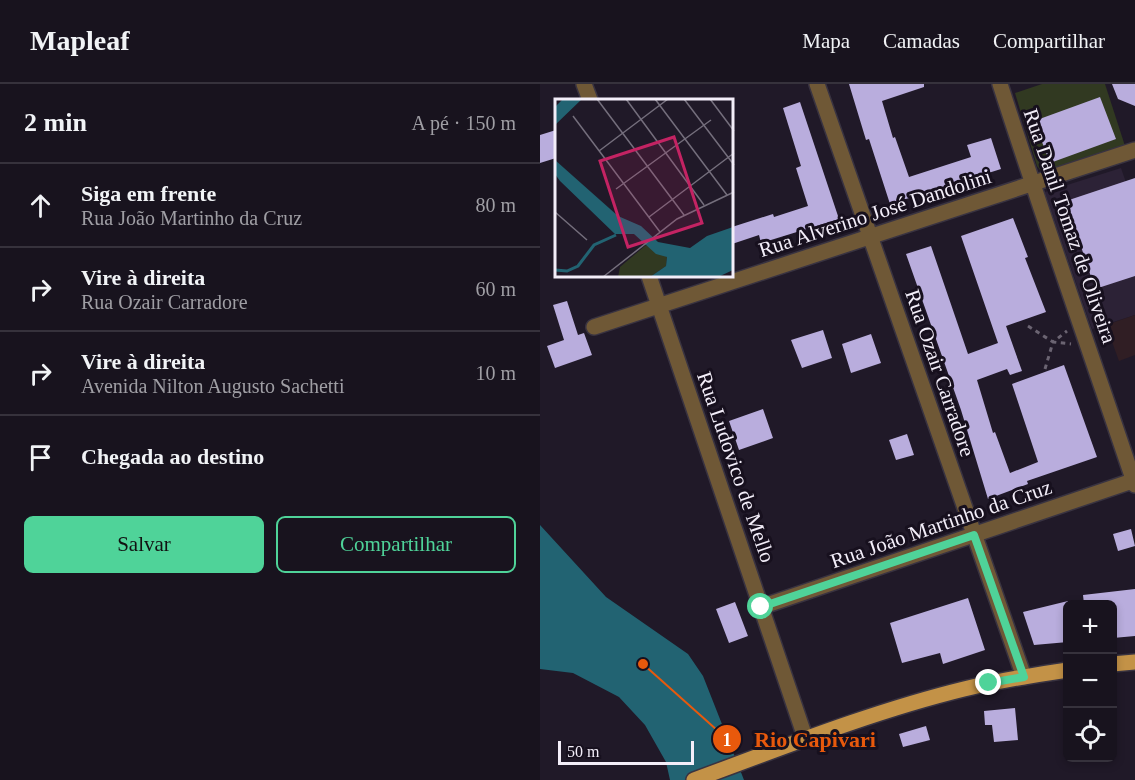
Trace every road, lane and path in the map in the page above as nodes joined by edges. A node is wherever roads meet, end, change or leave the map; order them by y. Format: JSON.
{"nodes":[{"id":1,"x":584,"y":84,"type":"edge"},
{"id":2,"x":817,"y":84,"type":"edge"},
{"id":3,"x":999,"y":84,"type":"edge"},
{"id":4,"x":590,"y":99,"type":"edge"},
{"id":5,"x":1135,"y":150,"type":"edge"},
{"id":6,"x":1032,"y":184,"type":"junction"},
{"id":7,"x":870,"y":237,"type":"junction"},
{"id":8,"x":650,"y":278,"type":"edge"},
{"id":9,"x":659,"y":306,"type":"junction"},
{"id":10,"x":1082,"y":324,"type":"junction"},
{"id":11,"x":1028,"y":326,"type":"dead end"},
{"id":12,"x":594,"y":327,"type":"dead end"},
{"id":13,"x":1087,"y":341,"type":"junction"},
{"id":14,"x":1053,"y":342,"type":"junction"},
{"id":15,"x":1045,"y":369,"type":"dead end"},
{"id":16,"x":1135,"y":482,"type":"edge"},
{"id":17,"x":974,"y":535,"type":"junction"},
{"id":18,"x":761,"y":607,"type":"junction"},
{"id":19,"x":1135,"y":662,"type":"edge"},
{"id":20,"x":1117,"y":664,"type":"edge"},
{"id":21,"x":1063,"y":671,"type":"edge"},
{"id":22,"x":1024,"y":677,"type":"junction"},
{"id":23,"x":806,"y":740,"type":"junction"},
{"id":24,"x":694,"y":780,"type":"edge"}],
"edges":[{"from":1,"to":4,"type":"street"},
{"from":2,"to":7,"type":"street","name":"Rua Ozair Carradore"},
{"from":3,"to":6,"type":"street","name":"Rua Danil Tomaz de Oliveira"},
{"from":5,"to":6,"type":"street","name":"Rua Alverino José Dandolini"},
{"from":6,"to":7,"type":"street","name":"Rua Alverino José Dandolini"},
{"from":6,"to":10,"type":"street","name":"Rua Danil Tomaz de Oliveira"},
{"from":7,"to":9,"type":"street","name":"Rua Alverino José Dandolini"},
{"from":7,"to":17,"type":"street","name":"Rua Ozair Carradore"},
{"from":8,"to":9,"type":"street","name":"Rua Ludovico de Mello"},
{"from":9,"to":12,"type":"street","name":"Rua Alverino José Dandolini"},
{"from":9,"to":18,"type":"street","name":"Rua Ludovico de Mello"},
{"from":10,"to":13,"type":"street","name":"Rua Danil Tomaz de Oliveira"},
{"from":10,"to":14,"type":"path"},
{"from":11,"to":14,"type":"path"},
{"from":13,"to":14,"type":"path"},
{"from":13,"to":16,"type":"street","name":"Rua Danil Tomaz de Oliveira"},
{"from":14,"to":15,"type":"path"},
{"from":16,"to":17,"type":"street","name":"Rua João Martinho da Cruz"},
{"from":17,"to":18,"type":"street","name":"Rua João Martinho da Cruz"},
{"from":17,"to":22,"type":"street","name":"Rua Ozair Carradore"},
{"from":18,"to":23,"type":"street","name":"Rua Ludovico de Mello"},
{"from":19,"to":20,"type":"main road"},
{"from":21,"to":22,"type":"main road"},
{"from":22,"to":23,"type":"main road"},
{"from":23,"to":24,"type":"main road"}]}
